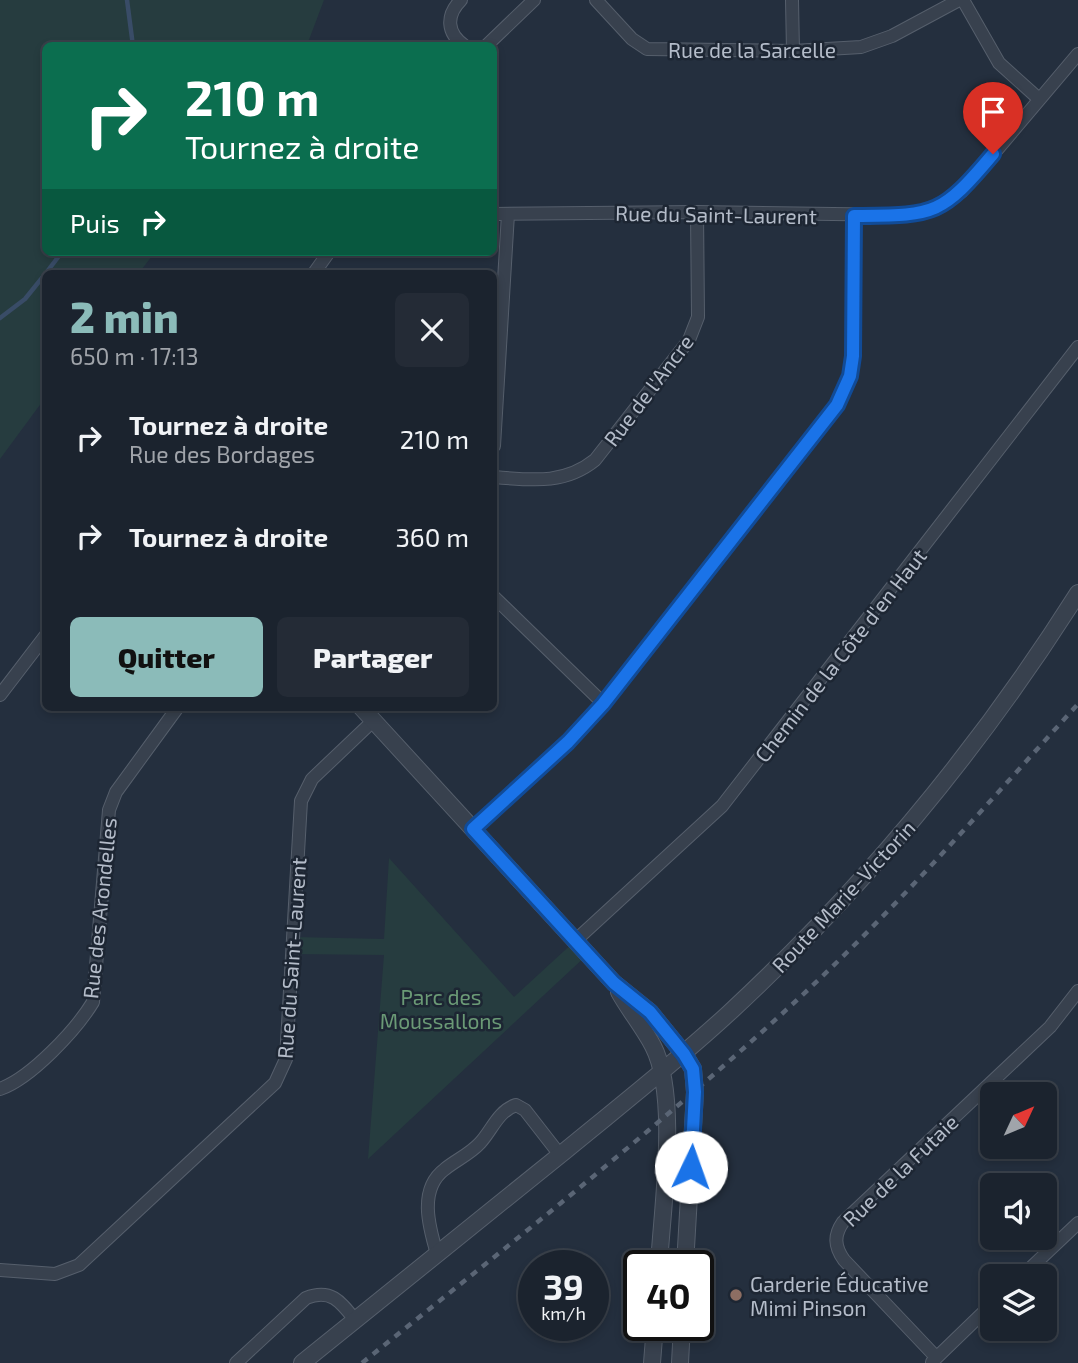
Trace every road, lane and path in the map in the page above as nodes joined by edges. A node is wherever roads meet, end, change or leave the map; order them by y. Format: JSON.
{"nodes":[{"id":1,"x":461,"y":0,"type":"edge"},
{"id":2,"x":534,"y":0,"type":"edge"},
{"id":3,"x":596,"y":0,"type":"edge"},
{"id":4,"x":792,"y":0,"type":"edge"},
{"id":5,"x":961,"y":0,"type":"edge"},
{"id":6,"x":461,"y":42,"type":"edge"},
{"id":7,"x":490,"y":42,"type":"edge"},
{"id":8,"x":793,"y":51,"type":"junction"},
{"id":9,"x":1078,"y":54,"type":"edge"},
{"id":10,"x":1039,"y":99,"type":"junction"},
{"id":11,"x":697,"y":212,"type":"junction"},
{"id":12,"x":497,"y":214,"type":"edge"},
{"id":13,"x":508,"y":214,"type":"junction"},
{"id":14,"x":854,"y":216,"type":"junction"},
{"id":15,"x":1078,"y":347,"type":"edge"},
{"id":16,"x":497,"y":396,"type":"edge"},
{"id":17,"x":497,"y":477,"type":"edge"},
{"id":18,"x":1078,"y":593,"type":"edge"},
{"id":19,"x":497,"y":600,"type":"edge"},
{"id":20,"x":42,"y":640,"type":"edge"},
{"id":21,"x":0,"y":695,"type":"edge"},
{"id":22,"x":603,"y":704,"type":"junction"},
{"id":23,"x":175,"y":711,"type":"edge"},
{"id":24,"x":364,"y":711,"type":"edge"},
{"id":25,"x":373,"y":721,"type":"junction"},
{"id":26,"x":473,"y":829,"type":"junction"},
{"id":27,"x":576,"y":940,"type":"junction"},
{"id":28,"x":614,"y":983,"type":"junction"},
{"id":29,"x":1078,"y":991,"type":"edge"},
{"id":30,"x":684,"y":1054,"type":"junction"},
{"id":31,"x":662,"y":1072,"type":"junction"},
{"id":32,"x":0,"y":1089,"type":"edge"},
{"id":33,"x":560,"y":1155,"type":"junction"},
{"id":34,"x":1078,"y":1223,"type":"edge"},
{"id":35,"x":660,"y":1250,"type":"edge"},
{"id":36,"x":686,"y":1250,"type":"edge"},
{"id":37,"x":438,"y":1254,"type":"junction"},
{"id":38,"x":1035,"y":1264,"type":"edge"},
{"id":39,"x":0,"y":1270,"type":"edge"},
{"id":40,"x":980,"y":1316,"type":"edge"},
{"id":41,"x":355,"y":1320,"type":"junction"},
{"id":42,"x":654,"y":1341,"type":"edge"},
{"id":43,"x":681,"y":1341,"type":"edge"},
{"id":44,"x":934,"y":1360,"type":"edge"},
{"id":45,"x":236,"y":1363,"type":"edge"},
{"id":46,"x":302,"y":1363,"type":"edge"},
{"id":47,"x":652,"y":1363,"type":"edge"},
{"id":48,"x":680,"y":1363,"type":"edge"}],
"edges":[{"from":1,"to":6,"type":"street"},
{"from":2,"to":7,"type":"street"},
{"from":3,"to":8,"type":"street","name":"Rue de la Sarcelle"},
{"from":4,"to":8,"type":"street"},
{"from":5,"to":8,"type":"street","name":"Rue de la Sarcelle"},
{"from":5,"to":10,"type":"street"},
{"from":9,"to":10,"type":"street","name":"Rue du Saint-Laurent"},
{"from":10,"to":14,"type":"street","name":"Rue du Saint-Laurent"},
{"from":11,"to":13,"type":"street","name":"Rue du Saint-Laurent"},
{"from":11,"to":14,"type":"street","name":"Rue du Saint-Laurent"},
{"from":11,"to":17,"type":"street","name":"Rue de l'Ancre"},
{"from":12,"to":13,"type":"street","name":"Rue du Saint-Laurent"},
{"from":13,"to":16,"type":"street"},
{"from":14,"to":22,"type":"street"},
{"from":15,"to":27,"type":"street","name":"Chemin de la Côte d'en Haut"},
{"from":18,"to":30,"type":"street","name":"Route Marie-Victorin"},
{"from":19,"to":22,"type":"street"},
{"from":20,"to":21,"type":"street"},
{"from":22,"to":26,"type":"street"},
{"from":23,"to":32,"type":"street","name":"Rue des Arondelles"},
{"from":24,"to":25,"type":"street"},
{"from":25,"to":26,"type":"street"},
{"from":25,"to":39,"type":"street","name":"Rue du Saint-Laurent"},
{"from":26,"to":27,"type":"street"},
{"from":27,"to":28,"type":"street"},
{"from":28,"to":30,"type":"street"},
{"from":28,"to":31,"type":"street"},
{"from":29,"to":44,"type":"street","name":"Rue de la Futaie"},
{"from":30,"to":31,"type":"street","name":"Route Marie-Victorin"},
{"from":30,"to":36,"type":"street"},
{"from":31,"to":33,"type":"street","name":"Route Marie-Victorin"},
{"from":31,"to":35,"type":"street"},
{"from":33,"to":37,"type":"street","name":"Route Marie-Victorin"},
{"from":33,"to":37,"type":"street"},
{"from":34,"to":38,"type":"street"},
{"from":37,"to":41,"type":"street","name":"Route Marie-Victorin"},
{"from":40,"to":44,"type":"street"},
{"from":41,"to":45,"type":"street"},
{"from":41,"to":46,"type":"street","name":"Route Marie-Victorin"},
{"from":42,"to":47,"type":"street"},
{"from":43,"to":48,"type":"street"}]}
